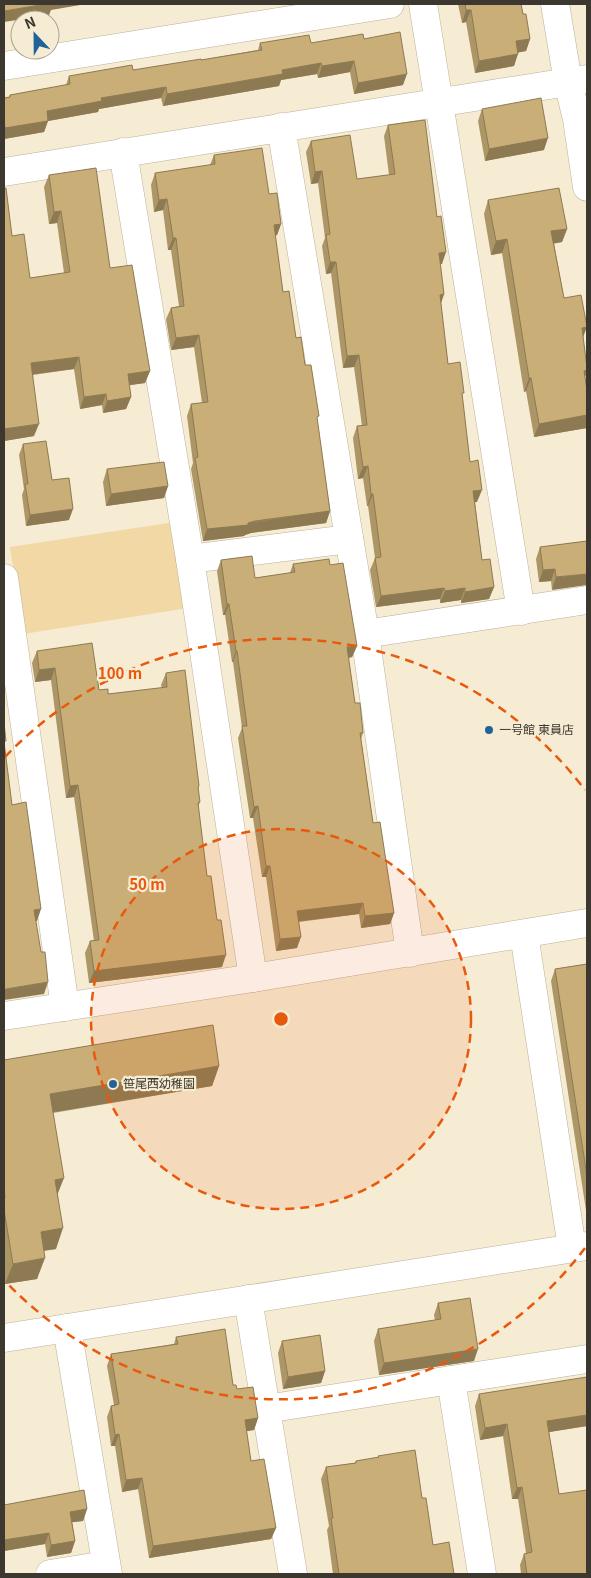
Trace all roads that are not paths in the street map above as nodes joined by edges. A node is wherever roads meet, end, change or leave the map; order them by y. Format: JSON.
{"nodes":[{"id":1,"x":390,"y":4,"type":"edge"},
{"id":2,"x":422,"y":4,"type":"edge"},
{"id":3,"x":555,"y":4,"type":"edge"},
{"id":4,"x":4,"y":66,"type":"edge"},
{"id":5,"x":578,"y":81,"type":"edge"},
{"id":6,"x":438,"y":102,"type":"junction"},
{"id":7,"x":281,"y":127,"type":"junction"},
{"id":8,"x":123,"y":152,"type":"junction"},
{"id":9,"x":4,"y":172,"type":"edge"},
{"id":10,"x":587,"y":187,"type":"edge"},
{"id":11,"x":349,"y":539,"type":"junction"},
{"id":12,"x":190,"y":558,"type":"junction"},
{"id":13,"x":5,"y":590,"type":"edge"},
{"id":14,"x":587,"y":600,"type":"edge"},
{"id":15,"x":521,"y":611,"type":"junction"},
{"id":16,"x":364,"y":634,"type":"junction"},
{"id":17,"x":587,"y":923,"type":"edge"},
{"id":18,"x":524,"y":934,"type":"junction"},
{"id":19,"x":410,"y":953,"type":"junction"},
{"id":20,"x":253,"y":978,"type":"junction"},
{"id":21,"x":65,"y":1007,"type":"junction"},
{"id":22,"x":4,"y":1016,"type":"edge"},
{"id":23,"x":580,"y":1247,"type":"edge"},
{"id":24,"x":248,"y":1299,"type":"junction"},
{"id":25,"x":66,"y":1328,"type":"junction"},
{"id":26,"x":4,"y":1338,"type":"edge"},
{"id":27,"x":587,"y":1359,"type":"edge"},
{"id":28,"x":452,"y":1380,"type":"junction"},
{"id":29,"x":266,"y":1409,"type":"junction"},
{"id":30,"x":107,"y":1570,"type":"edge"},
{"id":31,"x":50,"y":1574,"type":"edge"},
{"id":32,"x":293,"y":1574,"type":"edge"},
{"id":33,"x":482,"y":1574,"type":"edge"}],
"edges":[{"from":1,"to":4,"type":"street"},
{"from":2,"to":6,"type":"street"},
{"from":3,"to":5,"type":"street"},
{"from":5,"to":6,"type":"street"},
{"from":5,"to":10,"type":"street"},
{"from":6,"to":7,"type":"street"},
{"from":6,"to":15,"type":"street"},
{"from":7,"to":8,"type":"street"},
{"from":7,"to":11,"type":"street"},
{"from":8,"to":9,"type":"street"},
{"from":8,"to":12,"type":"street"},
{"from":11,"to":12,"type":"street"},
{"from":11,"to":16,"type":"street"},
{"from":12,"to":20,"type":"street"},
{"from":13,"to":21,"type":"street"},
{"from":14,"to":15,"type":"street"},
{"from":15,"to":16,"type":"street"},
{"from":16,"to":19,"type":"street"},
{"from":17,"to":18,"type":"street"},
{"from":18,"to":19,"type":"street"},
{"from":18,"to":23,"type":"street"},
{"from":19,"to":20,"type":"street"},
{"from":20,"to":21,"type":"street"},
{"from":21,"to":22,"type":"street"},
{"from":23,"to":24,"type":"street"},
{"from":24,"to":25,"type":"street"},
{"from":24,"to":29,"type":"street"},
{"from":25,"to":26,"type":"street"},
{"from":25,"to":30,"type":"street"},
{"from":27,"to":28,"type":"street"},
{"from":28,"to":29,"type":"street"},
{"from":28,"to":33,"type":"street"},
{"from":29,"to":32,"type":"street"},
{"from":30,"to":31,"type":"street"}]}
